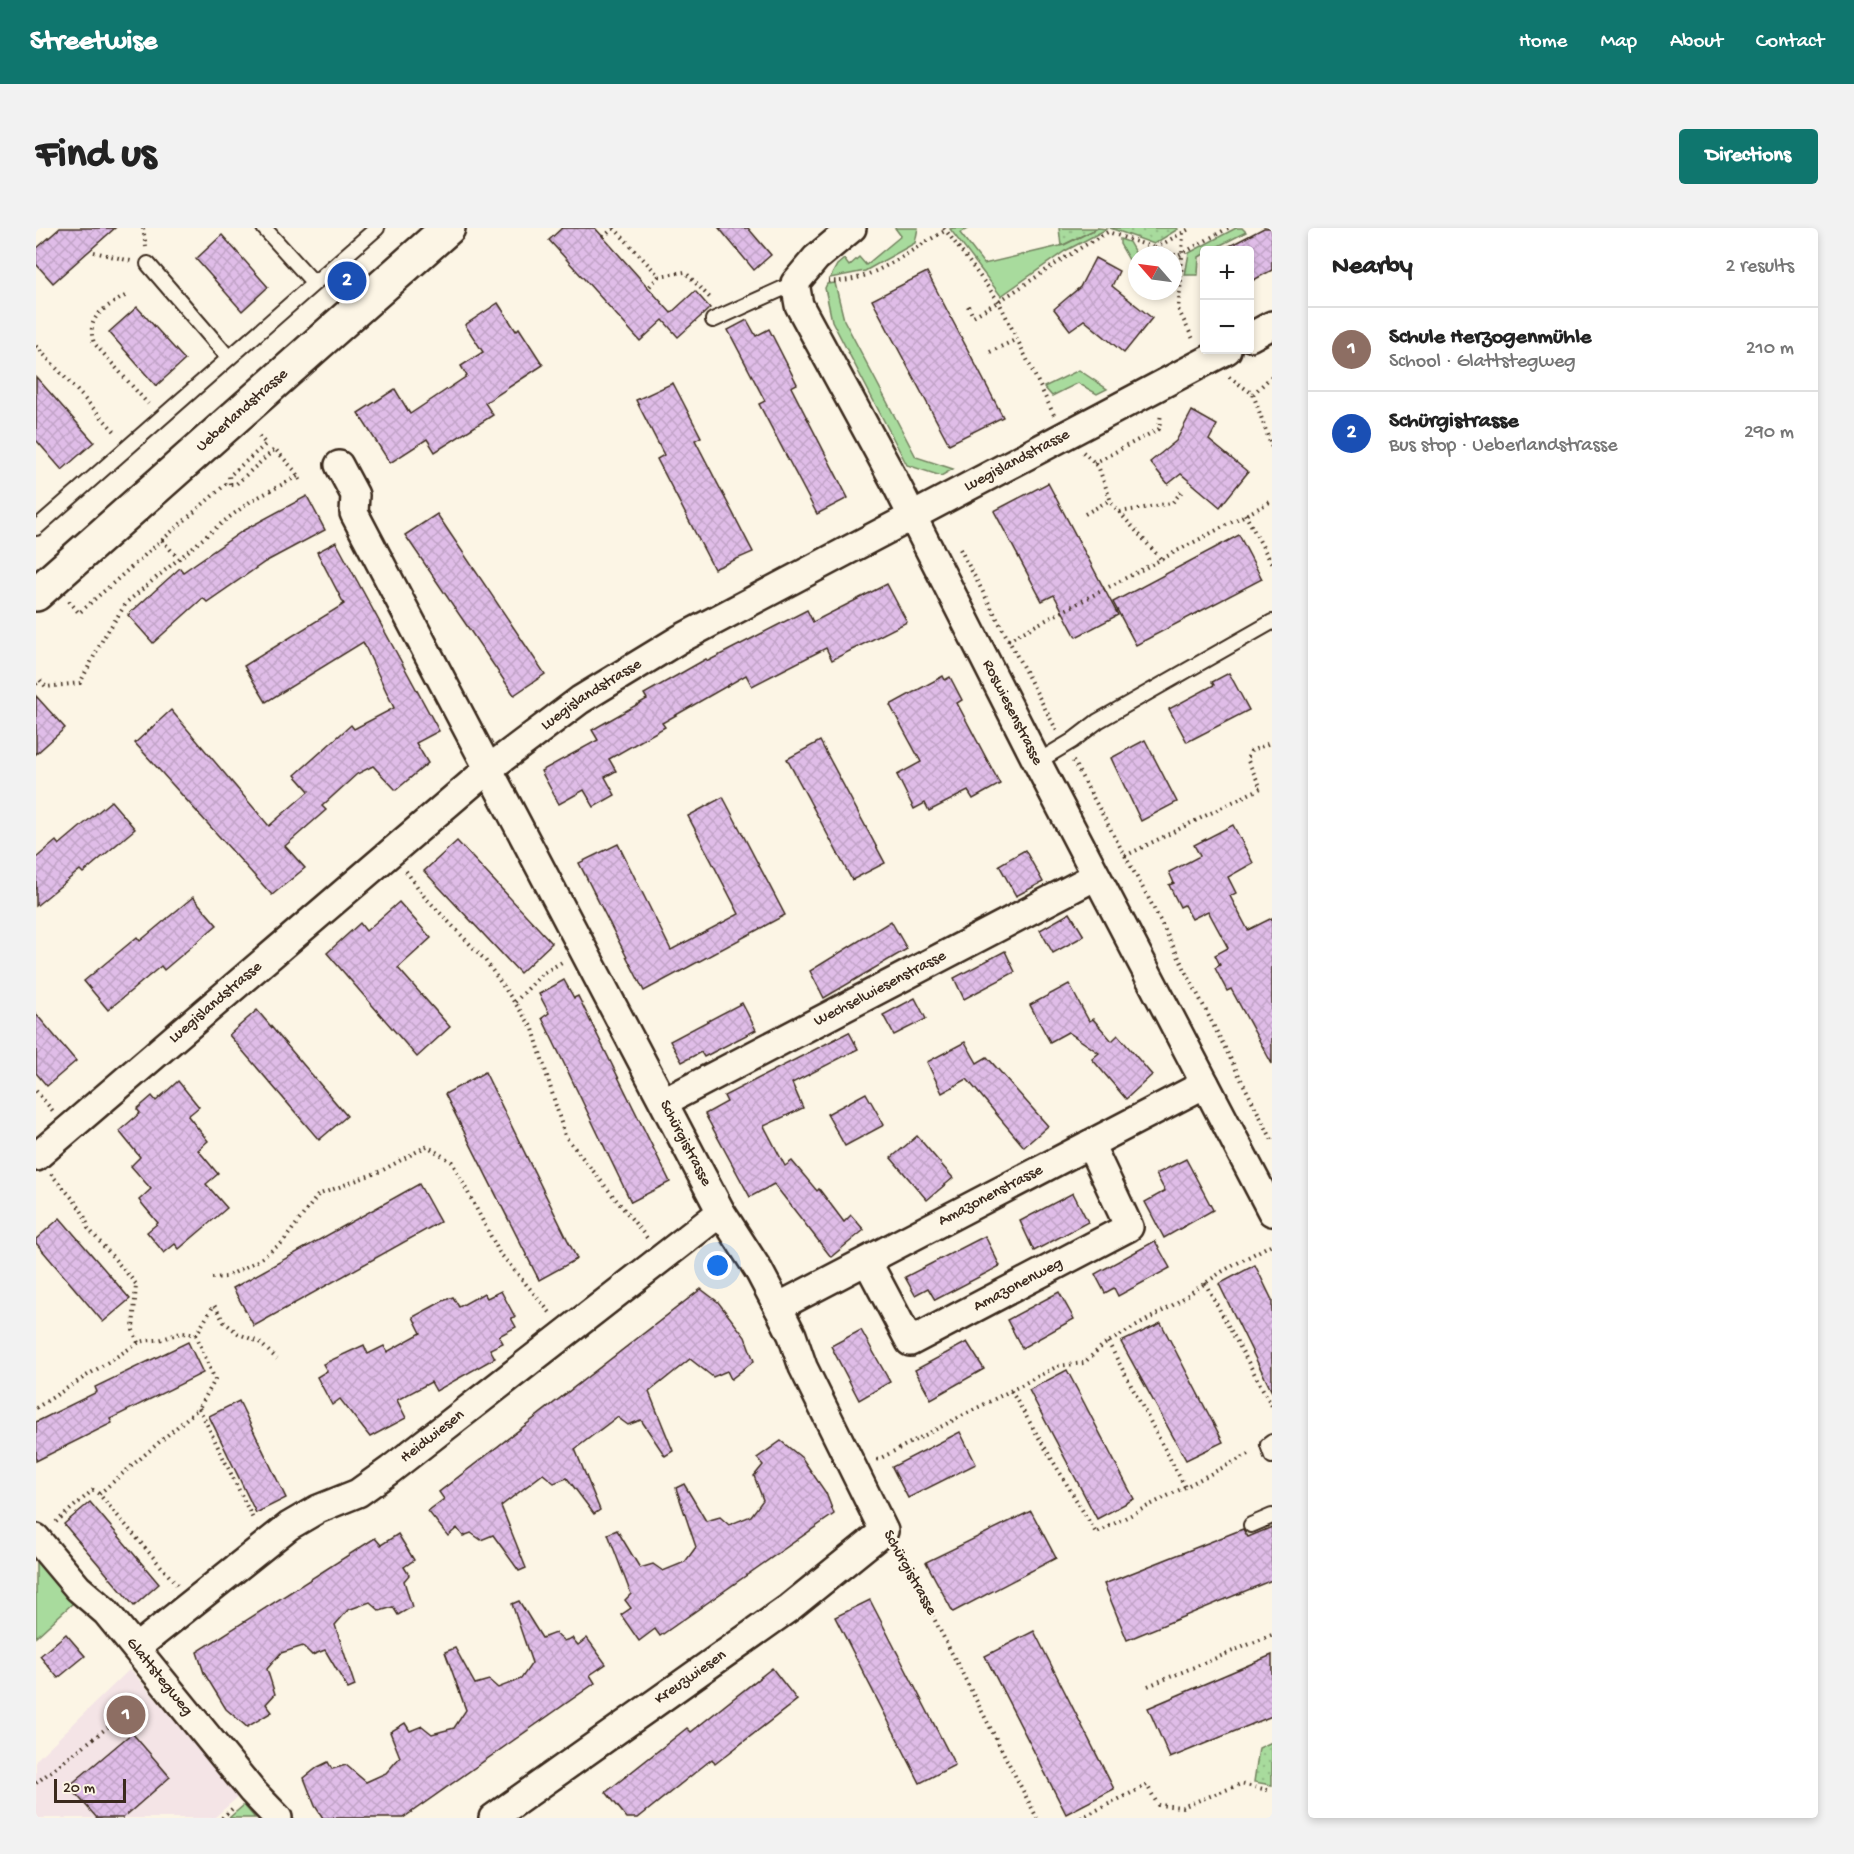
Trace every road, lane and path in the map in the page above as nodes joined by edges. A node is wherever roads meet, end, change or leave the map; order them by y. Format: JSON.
{"nodes":[{"id":1,"x":264,"y":228,"type":"edge"},
{"id":2,"x":377,"y":228,"type":"edge"},
{"id":3,"x":448,"y":228,"type":"edge"},
{"id":4,"x":614,"y":228,"type":"edge"},
{"id":5,"x":852,"y":228,"type":"edge"},
{"id":6,"x":1191,"y":228,"type":"edge"},
{"id":7,"x":1228,"y":228,"type":"edge"},
{"id":8,"x":945,"y":229,"type":"edge"},
{"id":9,"x":1183,"y":232,"type":"junction"},
{"id":10,"x":603,"y":237,"type":"dead end"},
{"id":11,"x":1149,"y":246,"type":"edge"},
{"id":12,"x":1158,"y":246,"type":"edge"},
{"id":13,"x":1183,"y":253,"type":"junction"},
{"id":14,"x":1182,"y":262,"type":"edge"},
{"id":15,"x":148,"y":264,"type":"dead end"},
{"id":16,"x":659,"y":276,"type":"junction"},
{"id":17,"x":824,"y":280,"type":"dead end"},
{"id":18,"x":314,"y":283,"type":"junction"},
{"id":19,"x":795,"y":283,"type":"junction"},
{"id":20,"x":648,"y":288,"type":"dead end"},
{"id":21,"x":125,"y":296,"type":"dead end"},
{"id":22,"x":1179,"y":300,"type":"edge"},
{"id":23,"x":999,"y":302,"type":"junction"},
{"id":24,"x":968,"y":306,"type":"dead end"},
{"id":25,"x":726,"y":314,"type":"junction"},
{"id":26,"x":713,"y":321,"type":"dead end"},
{"id":27,"x":1272,"y":326,"type":"edge"},
{"id":28,"x":1254,"y":335,"type":"edge"},
{"id":29,"x":1017,"y":339,"type":"junction"},
{"id":30,"x":36,"y":346,"type":"edge"},
{"id":31,"x":1198,"y":348,"type":"dead end"},
{"id":32,"x":990,"y":352,"type":"dead end"},
{"id":33,"x":229,"y":358,"type":"junction"},
{"id":34,"x":1227,"y":363,"type":"edge"},
{"id":35,"x":1272,"y":376,"type":"edge"},
{"id":36,"x":1253,"y":394,"type":"junction"},
{"id":37,"x":150,"y":407,"type":"dead end"},
{"id":38,"x":1162,"y":409,"type":"dead end"},
{"id":39,"x":1057,"y":421,"type":"dead end"},
{"id":40,"x":257,"y":434,"type":"dead end"},
{"id":41,"x":118,"y":436,"type":"dead end"},
{"id":42,"x":1076,"y":444,"type":"dead end"},
{"id":43,"x":1272,"y":448,"type":"edge"},
{"id":44,"x":1094,"y":463,"type":"junction"},
{"id":45,"x":339,"y":465,"type":"dead end"},
{"id":46,"x":298,"y":476,"type":"junction"},
{"id":47,"x":302,"y":483,"type":"dead end"},
{"id":48,"x":230,"y":484,"type":"junction"},
{"id":49,"x":1183,"y":490,"type":"dead end"},
{"id":50,"x":1110,"y":500,"type":"junction"},
{"id":51,"x":1272,"y":501,"type":"edge"},
{"id":52,"x":1119,"y":513,"type":"junction"},
{"id":53,"x":1085,"y":514,"type":"dead end"},
{"id":54,"x":1245,"y":514,"type":"junction"},
{"id":55,"x":911,"y":515,"type":"junction"},
{"id":56,"x":37,"y":524,"type":"edge"},
{"id":57,"x":955,"y":539,"type":"dead end"},
{"id":58,"x":162,"y":540,"type":"junction"},
{"id":59,"x":178,"y":558,"type":"junction"},
{"id":60,"x":1161,"y":559,"type":"junction"},
{"id":61,"x":1272,"y":564,"type":"edge"},
{"id":62,"x":36,"y":594,"type":"edge"},
{"id":63,"x":69,"y":601,"type":"dead end"},
{"id":64,"x":1272,"y":622,"type":"edge"},
{"id":65,"x":1008,"y":640,"type":"junction"},
{"id":66,"x":36,"y":684,"type":"edge"},
{"id":67,"x":1272,"y":742,"type":"edge"},
{"id":68,"x":1065,"y":745,"type":"junction"},
{"id":69,"x":1036,"y":762,"type":"junction"},
{"id":70,"x":487,"y":770,"type":"junction"},
{"id":71,"x":1125,"y":856,"type":"junction"},
{"id":72,"x":399,"y":862,"type":"dead end"},
{"id":73,"x":1096,"y":876,"type":"junction"},
{"id":74,"x":566,"y":960,"type":"dead end"},
{"id":75,"x":514,"y":1002,"type":"junction"},
{"id":76,"x":1205,"y":1084,"type":"junction"},
{"id":77,"x":36,"y":1090,"type":"edge"},
{"id":78,"x":664,"y":1102,"type":"junction"},
{"id":79,"x":57,"y":1116,"type":"dead end"},
{"id":80,"x":1272,"y":1140,"type":"edge"},
{"id":81,"x":1090,"y":1144,"type":"junction"},
{"id":82,"x":40,"y":1161,"type":"edge"},
{"id":83,"x":721,"y":1212,"type":"junction"},
{"id":84,"x":1272,"y":1212,"type":"edge"},
{"id":85,"x":1272,"y":1244,"type":"edge"},
{"id":86,"x":655,"y":1247,"type":"dead end"},
{"id":87,"x":867,"y":1261,"type":"junction"},
{"id":88,"x":212,"y":1278,"type":"dead end"},
{"id":89,"x":1205,"y":1283,"type":"junction"},
{"id":90,"x":778,"y":1307,"type":"junction"},
{"id":91,"x":558,"y":1322,"type":"dead end"},
{"id":92,"x":196,"y":1335,"type":"junction"},
{"id":93,"x":1108,"y":1342,"type":"junction"},
{"id":94,"x":138,"y":1343,"type":"junction"},
{"id":95,"x":277,"y":1359,"type":"dead end"},
{"id":96,"x":1011,"y":1391,"type":"junction"},
{"id":97,"x":1272,"y":1406,"type":"edge"},
{"id":98,"x":36,"y":1408,"type":"edge"},
{"id":99,"x":199,"y":1408,"type":"junction"},
{"id":100,"x":1271,"y":1448,"type":"edge"},
{"id":101,"x":871,"y":1463,"type":"dead end"},
{"id":102,"x":1185,"y":1487,"type":"junction"},
{"id":103,"x":99,"y":1494,"type":"junction"},
{"id":104,"x":1272,"y":1516,"type":"edge"},
{"id":105,"x":255,"y":1523,"type":"dead end"},
{"id":106,"x":1251,"y":1525,"type":"dead end"},
{"id":107,"x":884,"y":1531,"type":"junction"},
{"id":108,"x":43,"y":1533,"type":"edge"},
{"id":109,"x":183,"y":1592,"type":"dead end"},
{"id":110,"x":1272,"y":1635,"type":"edge"},
{"id":111,"x":136,"y":1648,"type":"junction"},
{"id":112,"x":1148,"y":1686,"type":"dead end"},
{"id":113,"x":145,"y":1698,"type":"dead end"},
{"id":114,"x":36,"y":1783,"type":"edge"},
{"id":115,"x":1272,"y":1791,"type":"edge"},
{"id":116,"x":278,"y":1818,"type":"edge"},
{"id":117,"x":493,"y":1818,"type":"edge"},
{"id":118,"x":1037,"y":1818,"type":"edge"},
{"id":119,"x":1081,"y":1818,"type":"edge"}],
"edges":[{"from":1,"to":18,"type":"lane"},
{"from":2,"to":18,"type":"lane"},
{"from":3,"to":62,"type":"street","name":"Ueberlandstrasse"},
{"from":4,"to":10,"type":"path"},
{"from":4,"to":16,"type":"path"},
{"from":5,"to":19,"type":"street"},
{"from":6,"to":9,"type":"path"},
{"from":7,"to":13,"type":"path"},
{"from":8,"to":17,"type":"path"},
{"from":8,"to":23,"type":"path"},
{"from":9,"to":12,"type":"path"},
{"from":9,"to":13,"type":"path"},
{"from":11,"to":23,"type":"path"},
{"from":13,"to":14,"type":"path"},
{"from":15,"to":33,"type":"lane"},
{"from":16,"to":20,"type":"path"},
{"from":16,"to":25,"type":"path"},
{"from":18,"to":33,"type":"lane"},
{"from":19,"to":25,"type":"lane"},
{"from":19,"to":55,"type":"street","name":"Roswiesenstrasse"},
{"from":21,"to":37,"type":"path"},
{"from":22,"to":31,"type":"path"},
{"from":23,"to":24,"type":"path"},
{"from":23,"to":29,"type":"path"},
{"from":25,"to":26,"type":"lane"},
{"from":27,"to":28,"type":"street"},
{"from":29,"to":32,"type":"path"},
{"from":29,"to":39,"type":"path"},
{"from":30,"to":41,"type":"path"},
{"from":33,"to":56,"type":"lane"},
{"from":34,"to":36,"type":"path"},
{"from":34,"to":55,"type":"street","name":"Luegislandstrasse"},
{"from":35,"to":36,"type":"path"},
{"from":36,"to":43,"type":"path"},
{"from":38,"to":44,"type":"path"},
{"from":40,"to":48,"type":"path"},
{"from":42,"to":44,"type":"path"},
{"from":44,"to":50,"type":"path"},
{"from":45,"to":70,"type":"street","name":"Schürgistrasse"},
{"from":46,"to":47,"type":"path"},
{"from":46,"to":48,"type":"path"},
{"from":46,"to":59,"type":"path"},
{"from":48,"to":58,"type":"path"},
{"from":49,"to":52,"type":"path"},
{"from":50,"to":52,"type":"path"},
{"from":50,"to":53,"type":"path"},
{"from":51,"to":54,"type":"path"},
{"from":52,"to":60,"type":"path"},
{"from":54,"to":60,"type":"path"},
{"from":54,"to":61,"type":"path"},
{"from":55,"to":69,"type":"street","name":"Roswiesenstrasse"},
{"from":55,"to":70,"type":"street","name":"Luegislandstrasse"},
{"from":57,"to":65,"type":"path"},
{"from":58,"to":59,"type":"path"},
{"from":58,"to":63,"type":"path"},
{"from":59,"to":66,"type":"path"},
{"from":60,"to":65,"type":"path"},
{"from":64,"to":68,"type":"lane"},
{"from":65,"to":68,"type":"path"},
{"from":67,"to":71,"type":"path"},
{"from":68,"to":69,"type":"lane"},
{"from":68,"to":71,"type":"path"},
{"from":69,"to":73,"type":"street","name":"Roswiesenstrasse"},
{"from":70,"to":78,"type":"street","name":"Schürgistrasse"},
{"from":70,"to":82,"type":"street","name":"Luegislandstrasse"},
{"from":71,"to":80,"type":"path"},
{"from":72,"to":75,"type":"path"},
{"from":73,"to":76,"type":"street","name":"Roswiesenstrasse"},
{"from":73,"to":78,"type":"street","name":"Wechselwiesenstrasse"},
{"from":74,"to":75,"type":"path"},
{"from":75,"to":86,"type":"path"},
{"from":76,"to":81,"type":"street","name":"Amazonenstrasse"},
{"from":76,"to":84,"type":"street","name":"Roswiesenstrasse"},
{"from":77,"to":79,"type":"path"},
{"from":78,"to":83,"type":"street","name":"Schürgistrasse"},
{"from":81,"to":87,"type":"street","name":"Amazonenstrasse"},
{"from":81,"to":87,"type":"street","name":"Amazonenweg"},
{"from":82,"to":94,"type":"path"},
{"from":83,"to":90,"type":"street","name":"Schürgistrasse"},
{"from":83,"to":111,"type":"street","name":"Heidwiesen"},
{"from":85,"to":89,"type":"path"},
{"from":87,"to":90,"type":"street","name":"Amazonenstrasse"},
{"from":88,"to":91,"type":"path"},
{"from":89,"to":93,"type":"path"},
{"from":89,"to":97,"type":"path"},
{"from":90,"to":107,"type":"street","name":"Schürgistrasse"},
{"from":92,"to":94,"type":"path"},
{"from":92,"to":95,"type":"path"},
{"from":92,"to":99,"type":"path"},
{"from":93,"to":96,"type":"path"},
{"from":93,"to":102,"type":"path"},
{"from":94,"to":98,"type":"path"},
{"from":96,"to":101,"type":"path"},
{"from":96,"to":102,"type":"path"},
{"from":99,"to":103,"type":"path"},
{"from":99,"to":105,"type":"path"},
{"from":100,"to":102,"type":"path"},
{"from":103,"to":108,"type":"path"},
{"from":103,"to":109,"type":"path"},
{"from":104,"to":106,"type":"lane"},
{"from":107,"to":117,"type":"street","name":"Kreuzwiesen"},
{"from":107,"to":118,"type":"path","name":"Schürgistrasse"},
{"from":108,"to":111,"type":"street","name":"Glattstegweg"},
{"from":110,"to":112,"type":"path"},
{"from":111,"to":116,"type":"street","name":"Glattstegweg"},
{"from":113,"to":114,"type":"path"},
{"from":115,"to":119,"type":"path"}]}
